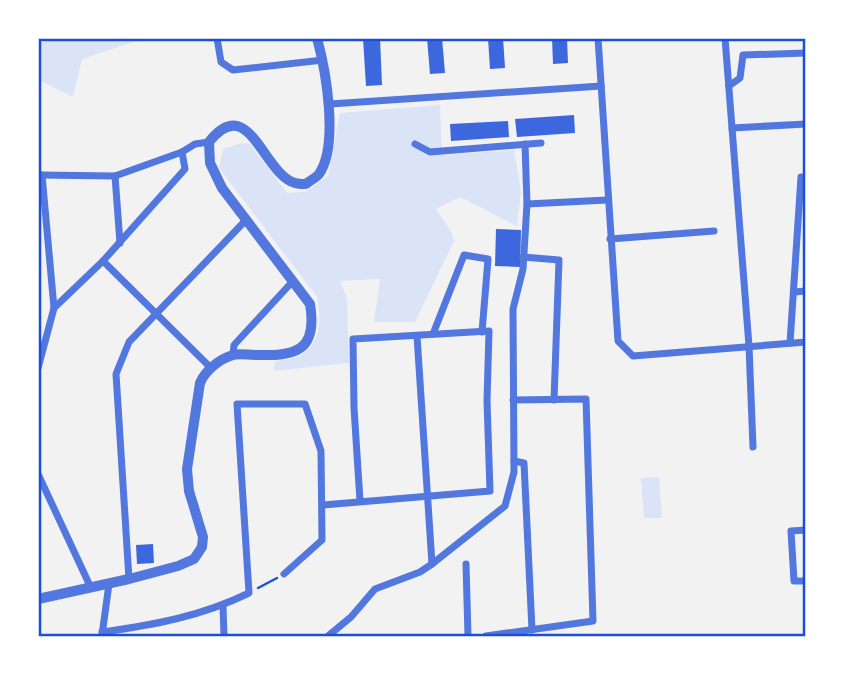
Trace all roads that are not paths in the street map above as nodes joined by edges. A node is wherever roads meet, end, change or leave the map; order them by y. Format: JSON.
{"nodes":[{"id":1,"x":217,"y":38,"type":"edge"},
{"id":2,"x":317,"y":38,"type":"edge"},
{"id":3,"x":598,"y":38,"type":"edge"},
{"id":4,"x":725,"y":38,"type":"edge"},
{"id":5,"x":806,"y":54,"type":"edge"},
{"id":6,"x":323,"y":60,"type":"junction"},
{"id":7,"x":601,"y":86,"type":"junction"},
{"id":8,"x":729,"y":86,"type":"junction"},
{"id":9,"x":330,"y":104,"type":"junction"},
{"id":10,"x":806,"y":124,"type":"edge"},
{"id":11,"x":732,"y":128,"type":"junction"},
{"id":12,"x":209,"y":142,"type":"junction"},
{"id":13,"x":541,"y":143,"type":"dead end"},
{"id":14,"x":415,"y":144,"type":"dead end"},
{"id":15,"x":525,"y":144,"type":"junction"},
{"id":16,"x":182,"y":152,"type":"junction"},
{"id":17,"x":40,"y":175,"type":"edge"},
{"id":18,"x":115,"y":176,"type":"junction"},
{"id":19,"x":801,"y":177,"type":"dead end"},
{"id":20,"x":607,"y":200,"type":"junction"},
{"id":21,"x":803,"y":203,"type":"edge"},
{"id":22,"x":527,"y":204,"type":"junction"},
{"id":23,"x":246,"y":220,"type":"junction"},
{"id":24,"x":713,"y":231,"type":"dead end"},
{"id":25,"x":610,"y":239,"type":"junction"},
{"id":26,"x":120,"y":243,"type":"junction"},
{"id":27,"x":523,"y":257,"type":"junction"},
{"id":28,"x":103,"y":261,"type":"junction"},
{"id":29,"x":293,"y":281,"type":"junction"},
{"id":30,"x":806,"y":291,"type":"edge"},
{"id":31,"x":794,"y":292,"type":"junction"},
{"id":32,"x":54,"y":308,"type":"junction"},
{"id":33,"x":156,"y":313,"type":"junction"},
{"id":34,"x":482,"y":332,"type":"junction"},
{"id":35,"x":433,"y":334,"type":"junction"},
{"id":36,"x":417,"y":336,"type":"junction"},
{"id":37,"x":790,"y":343,"type":"junction"},
{"id":38,"x":805,"y":343,"type":"edge"},
{"id":39,"x":749,"y":346,"type":"junction"},
{"id":40,"x":233,"y":355,"type":"junction"},
{"id":41,"x":211,"y":368,"type":"junction"},
{"id":42,"x":38,"y":369,"type":"edge"},
{"id":43,"x":513,"y":400,"type":"junction"},
{"id":44,"x":554,"y":400,"type":"junction"},
{"id":45,"x":753,"y":447,"type":"dead end"},
{"id":46,"x":514,"y":461,"type":"junction"},
{"id":47,"x":38,"y":474,"type":"edge"},
{"id":48,"x":427,"y":497,"type":"junction"},
{"id":49,"x":359,"y":501,"type":"junction"},
{"id":50,"x":323,"y":505,"type":"junction"},
{"id":51,"x":806,"y":530,"type":"edge"},
{"id":52,"x":432,"y":564,"type":"junction"},
{"id":53,"x":466,"y":564,"type":"dead end"},
{"id":54,"x":284,"y":573,"type":"road end"},
{"id":55,"x":129,"y":579,"type":"junction"},
{"id":56,"x":806,"y":581,"type":"edge"},
{"id":57,"x":109,"y":584,"type":"junction"},
{"id":58,"x":91,"y":588,"type":"junction"},
{"id":59,"x":38,"y":599,"type":"edge"},
{"id":60,"x":223,"y":606,"type":"junction"},
{"id":61,"x":532,"y":630,"type":"junction"},
{"id":62,"x":102,"y":634,"type":"edge"},
{"id":63,"x":224,"y":636,"type":"edge"},
{"id":64,"x":328,"y":636,"type":"edge"},
{"id":65,"x":468,"y":636,"type":"edge"},
{"id":66,"x":486,"y":636,"type":"edge"}],
"edges":[{"from":1,"to":6,"type":"street"},
{"from":2,"to":6,"type":"street"},
{"from":3,"to":7,"type":"street"},
{"from":4,"to":8,"type":"street"},
{"from":5,"to":8,"type":"street"},
{"from":6,"to":9,"type":"street"},
{"from":7,"to":9,"type":"street"},
{"from":7,"to":20,"type":"street"},
{"from":8,"to":11,"type":"street"},
{"from":9,"to":12,"type":"street"},
{"from":10,"to":11,"type":"street"},
{"from":11,"to":39,"type":"street"},
{"from":12,"to":16,"type":"street"},
{"from":12,"to":23,"type":"street"},
{"from":13,"to":15,"type":"street"},
{"from":14,"to":15,"type":"street"},
{"from":15,"to":22,"type":"street"},
{"from":16,"to":18,"type":"street"},
{"from":16,"to":26,"type":"street"},
{"from":17,"to":18,"type":"street"},
{"from":17,"to":32,"type":"street"},
{"from":18,"to":26,"type":"street"},
{"from":19,"to":21,"type":"street"},
{"from":20,"to":22,"type":"street"},
{"from":20,"to":25,"type":"street"},
{"from":21,"to":31,"type":"street"},
{"from":22,"to":27,"type":"street"},
{"from":23,"to":29,"type":"street"},
{"from":23,"to":33,"type":"street"},
{"from":24,"to":25,"type":"street"},
{"from":25,"to":39,"type":"street"},
{"from":26,"to":28,"type":"street"},
{"from":27,"to":43,"type":"street"},
{"from":27,"to":44,"type":"street"},
{"from":28,"to":32,"type":"street"},
{"from":28,"to":33,"type":"street"},
{"from":29,"to":40,"type":"street"},
{"from":29,"to":40,"type":"street"},
{"from":30,"to":31,"type":"street"},
{"from":31,"to":37,"type":"street"},
{"from":32,"to":42,"type":"street"},
{"from":33,"to":41,"type":"street"},
{"from":33,"to":55,"type":"street"},
{"from":34,"to":35,"type":"street"},
{"from":34,"to":35,"type":"street"},
{"from":34,"to":48,"type":"street"},
{"from":35,"to":36,"type":"street"},
{"from":36,"to":48,"type":"street"},
{"from":36,"to":49,"type":"street"},
{"from":37,"to":38,"type":"street"},
{"from":37,"to":39,"type":"street"},
{"from":39,"to":45,"type":"street"},
{"from":40,"to":41,"type":"street"},
{"from":41,"to":55,"type":"street"},
{"from":43,"to":44,"type":"street"},
{"from":43,"to":46,"type":"street"},
{"from":44,"to":61,"type":"street"},
{"from":46,"to":52,"type":"street"},
{"from":46,"to":61,"type":"street"},
{"from":47,"to":58,"type":"street"},
{"from":48,"to":49,"type":"street"},
{"from":48,"to":52,"type":"street"},
{"from":49,"to":50,"type":"street"},
{"from":50,"to":54,"type":"street"},
{"from":50,"to":60,"type":"street"},
{"from":51,"to":56,"type":"street"},
{"from":52,"to":64,"type":"street"},
{"from":53,"to":65,"type":"street"},
{"from":55,"to":57,"type":"street"},
{"from":57,"to":58,"type":"street"},
{"from":57,"to":62,"type":"street"},
{"from":58,"to":59,"type":"street"},
{"from":60,"to":62,"type":"street"},
{"from":60,"to":63,"type":"street"},
{"from":61,"to":66,"type":"street"}]}
